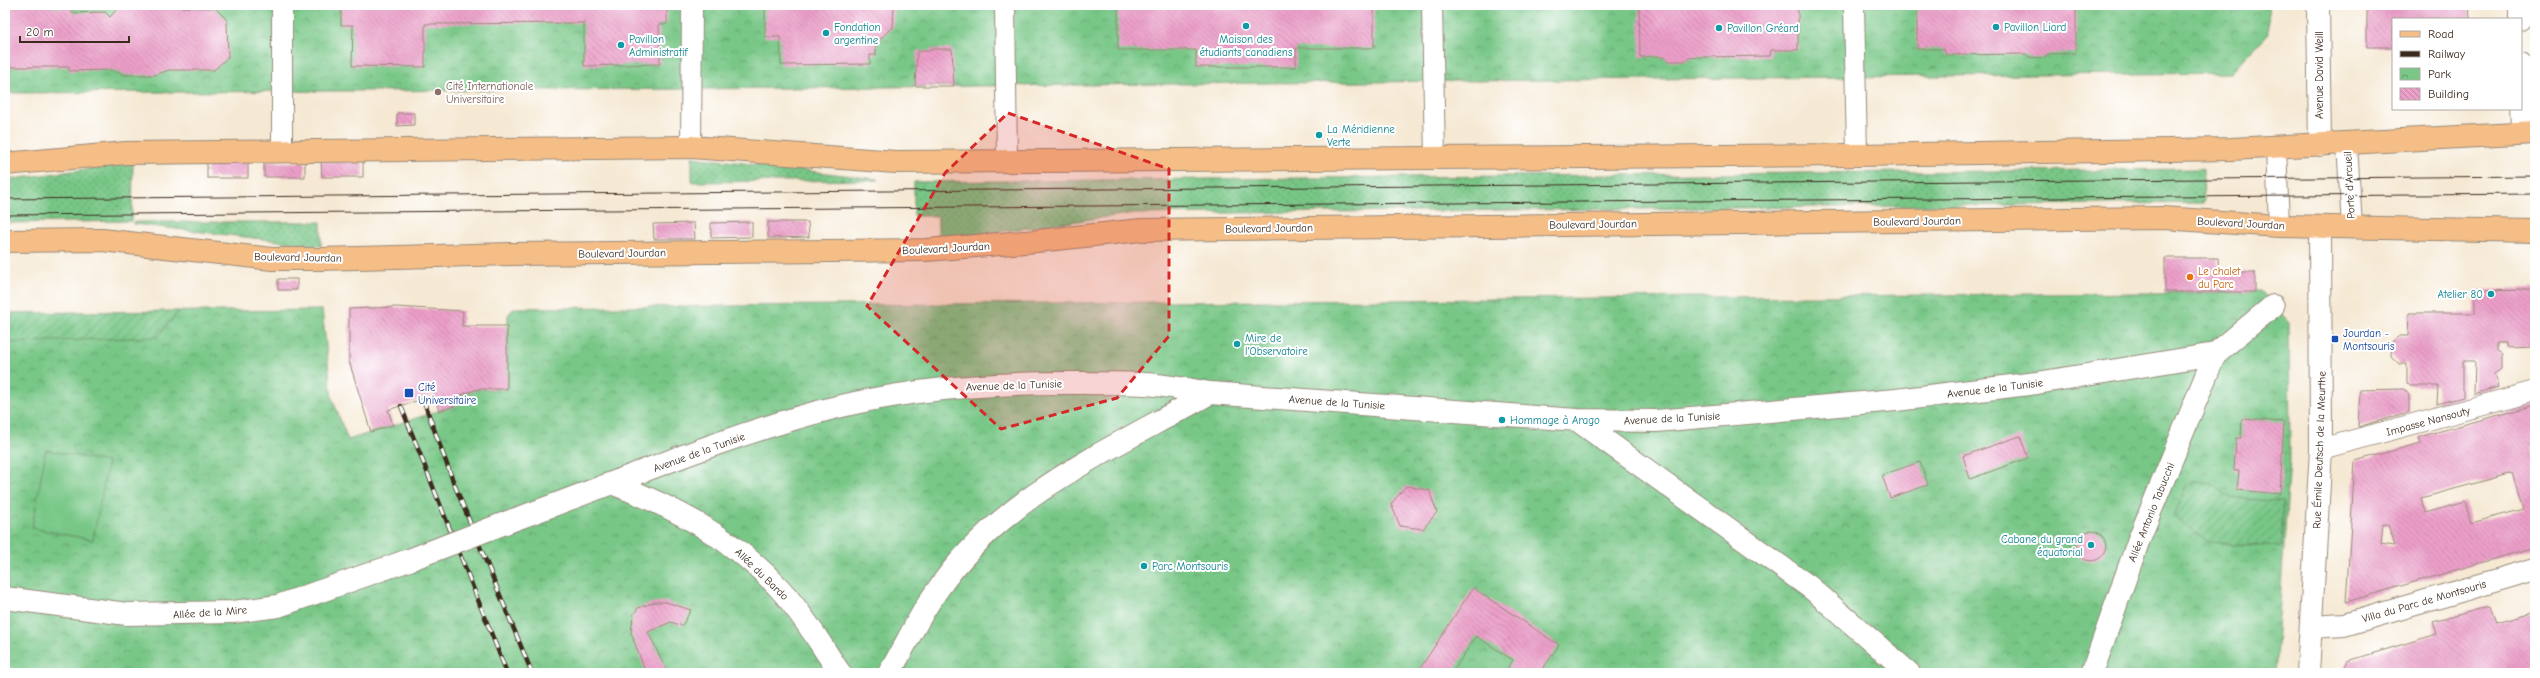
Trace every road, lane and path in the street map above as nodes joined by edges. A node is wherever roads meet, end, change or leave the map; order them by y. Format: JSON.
{"nodes":[{"id":1,"x":282,"y":5,"type":"edge"},
{"id":2,"x":692,"y":5,"type":"edge"},
{"id":3,"x":1005,"y":5,"type":"edge"},
{"id":4,"x":1432,"y":5,"type":"edge"},
{"id":5,"x":1854,"y":5,"type":"edge"},
{"id":6,"x":2318,"y":5,"type":"edge"},
{"id":7,"x":2520,"y":5,"type":"edge"},
{"id":8,"x":2520,"y":18,"type":"edge"},
{"id":9,"x":2522,"y":73,"type":"edge"},
{"id":10,"x":2529,"y":133,"type":"edge"},
{"id":11,"x":2347,"y":144,"type":"junction"},
{"id":12,"x":2320,"y":145,"type":"junction"},
{"id":13,"x":692,"y":147,"type":"junction"},
{"id":14,"x":2276,"y":147,"type":"junction"},
{"id":15,"x":282,"y":152,"type":"junction"},
{"id":16,"x":1857,"y":155,"type":"junction"},
{"id":17,"x":1435,"y":159,"type":"junction"},
{"id":18,"x":1007,"y":160,"type":"junction"},
{"id":19,"x":5,"y":164,"type":"edge"},
{"id":20,"x":2279,"y":226,"type":"junction"},
{"id":21,"x":2320,"y":227,"type":"junction"},
{"id":22,"x":2352,"y":227,"type":"junction"},
{"id":23,"x":2535,"y":231,"type":"edge"},
{"id":24,"x":5,"y":241,"type":"edge"},
{"id":25,"x":2273,"y":306,"type":"dead end"},
{"id":26,"x":2215,"y":354,"type":"junction"},
{"id":27,"x":2535,"y":391,"type":"edge"},
{"id":28,"x":1210,"y":393,"type":"junction"},
{"id":29,"x":1577,"y":420,"type":"junction"},
{"id":30,"x":2321,"y":449,"type":"junction"},
{"id":31,"x":614,"y":484,"type":"junction"},
{"id":32,"x":409,"y":560,"type":"joint"},
{"id":33,"x":2535,"y":569,"type":"edge"},
{"id":34,"x":5,"y":598,"type":"edge"},
{"id":35,"x":2312,"y":627,"type":"junction"},
{"id":36,"x":840,"y":673,"type":"edge"},
{"id":37,"x":889,"y":673,"type":"edge"},
{"id":38,"x":1909,"y":673,"type":"edge"},
{"id":39,"x":2092,"y":673,"type":"edge"},
{"id":40,"x":2308,"y":673,"type":"edge"}],
"edges":[{"from":1,"to":15,"type":"lane"},
{"from":2,"to":13,"type":"lane"},
{"from":3,"to":18,"type":"lane"},
{"from":4,"to":17,"type":"lane"},
{"from":5,"to":16,"type":"lane"},
{"from":6,"to":12,"type":"street","name":"Avenue David Weill"},
{"from":7,"to":8,"type":"street"},
{"from":9,"to":10,"type":"street"},
{"from":10,"to":11,"type":"main road"},
{"from":11,"to":12,"type":"main road"},
{"from":11,"to":22,"type":"lane","name":"Porte d'Arcueil"},
{"from":12,"to":14,"type":"main road"},
{"from":13,"to":15,"type":"main road"},
{"from":13,"to":18,"type":"main road"},
{"from":14,"to":16,"type":"main road"},
{"from":14,"to":20,"type":"lane"},
{"from":15,"to":19,"type":"main road"},
{"from":16,"to":17,"type":"main road"},
{"from":17,"to":18,"type":"main road"},
{"from":20,"to":21,"type":"main road","name":"Boulevard Jourdan"},
{"from":20,"to":24,"type":"main road","name":"Boulevard Jourdan"},
{"from":21,"to":22,"type":"main road","name":"Boulevard Jourdan"},
{"from":21,"to":30,"type":"street","name":"Rue Émile Deutsch de la Meurthe"},
{"from":22,"to":23,"type":"main road","name":"Boulevard Jourdan"},
{"from":25,"to":26,"type":"street"},
{"from":26,"to":29,"type":"street","name":"Avenue de la Tunisie"},
{"from":26,"to":39,"type":"street","name":"Allée Antonio Tabucchi"},
{"from":27,"to":30,"type":"lane","name":"Impasse Nansouty"},
{"from":28,"to":29,"type":"street","name":"Avenue de la Tunisie"},
{"from":28,"to":31,"type":"street","name":"Avenue de la Tunisie"},
{"from":28,"to":37,"type":"street"},
{"from":29,"to":38,"type":"street"},
{"from":30,"to":35,"type":"street","name":"Rue Émile Deutsch de la Meurthe"},
{"from":31,"to":32,"type":"street","name":"Avenue de la Tunisie","bridge":true},
{"from":31,"to":36,"type":"street","name":"Allée du Bardo"},
{"from":32,"to":34,"type":"street","name":"Allée de la Mire"},
{"from":33,"to":35,"type":"street","name":"Villa du Parc de Montsouris"},
{"from":35,"to":40,"type":"street","name":"Rue Émile Deutsch de la Meurthe"}]}
